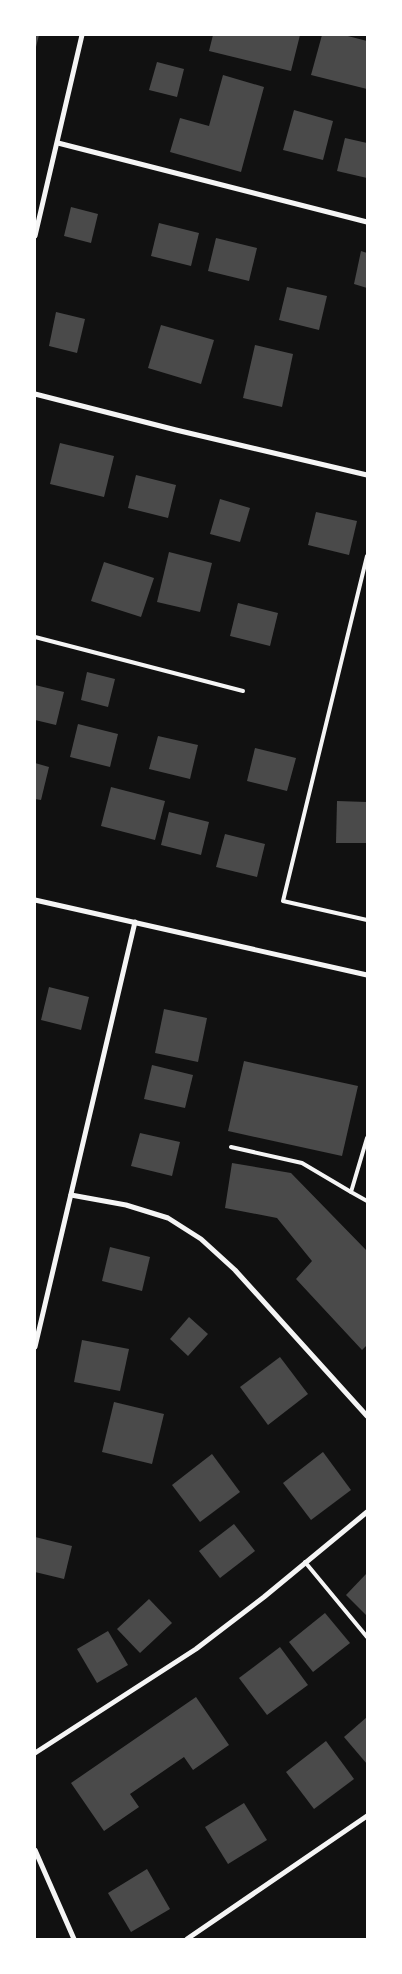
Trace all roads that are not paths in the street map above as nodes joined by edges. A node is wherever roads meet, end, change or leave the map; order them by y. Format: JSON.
{"nodes":[{"id":1,"x":82,"y":35,"type":"edge"},
{"id":2,"x":58,"y":144,"type":"junction"},
{"id":3,"x":367,"y":222,"type":"edge"},
{"id":4,"x":35,"y":236,"type":"edge"},
{"id":5,"x":35,"y":394,"type":"edge"},
{"id":6,"x":367,"y":475,"type":"edge"},
{"id":7,"x":367,"y":556,"type":"edge"},
{"id":8,"x":35,"y":638,"type":"edge"},
{"id":9,"x":242,"y":691,"type":"dead end"},
{"id":10,"x":35,"y":900,"type":"edge"},
{"id":11,"x":367,"y":920,"type":"edge"},
{"id":12,"x":135,"y":922,"type":"junction"},
{"id":13,"x":367,"y":975,"type":"edge"},
{"id":14,"x":367,"y":1138,"type":"edge"},
{"id":15,"x":231,"y":1148,"type":"dead end"},
{"id":16,"x":351,"y":1192,"type":"junction"},
{"id":17,"x":71,"y":1195,"type":"junction"},
{"id":18,"x":367,"y":1201,"type":"edge"},
{"id":19,"x":35,"y":1347,"type":"edge"},
{"id":20,"x":367,"y":1416,"type":"edge"},
{"id":21,"x":367,"y":1512,"type":"edge"},
{"id":22,"x":305,"y":1562,"type":"junction"},
{"id":23,"x":367,"y":1637,"type":"edge"},
{"id":24,"x":35,"y":1753,"type":"edge"},
{"id":25,"x":367,"y":1816,"type":"edge"},
{"id":26,"x":35,"y":1850,"type":"edge"},
{"id":27,"x":74,"y":1939,"type":"edge"},
{"id":28,"x":188,"y":1939,"type":"edge"}],
"edges":[{"from":1,"to":2,"type":"street"},
{"from":2,"to":3,"type":"street"},
{"from":2,"to":4,"type":"street"},
{"from":5,"to":6,"type":"street"},
{"from":7,"to":11,"type":"lane"},
{"from":8,"to":9,"type":"lane"},
{"from":10,"to":12,"type":"street"},
{"from":12,"to":13,"type":"street"},
{"from":12,"to":17,"type":"street"},
{"from":14,"to":16,"type":"lane"},
{"from":15,"to":16,"type":"lane"},
{"from":16,"to":18,"type":"lane"},
{"from":17,"to":19,"type":"street"},
{"from":17,"to":20,"type":"street"},
{"from":21,"to":22,"type":"street"},
{"from":22,"to":23,"type":"lane"},
{"from":22,"to":24,"type":"street"},
{"from":25,"to":28,"type":"street"},
{"from":26,"to":27,"type":"street"}]}
